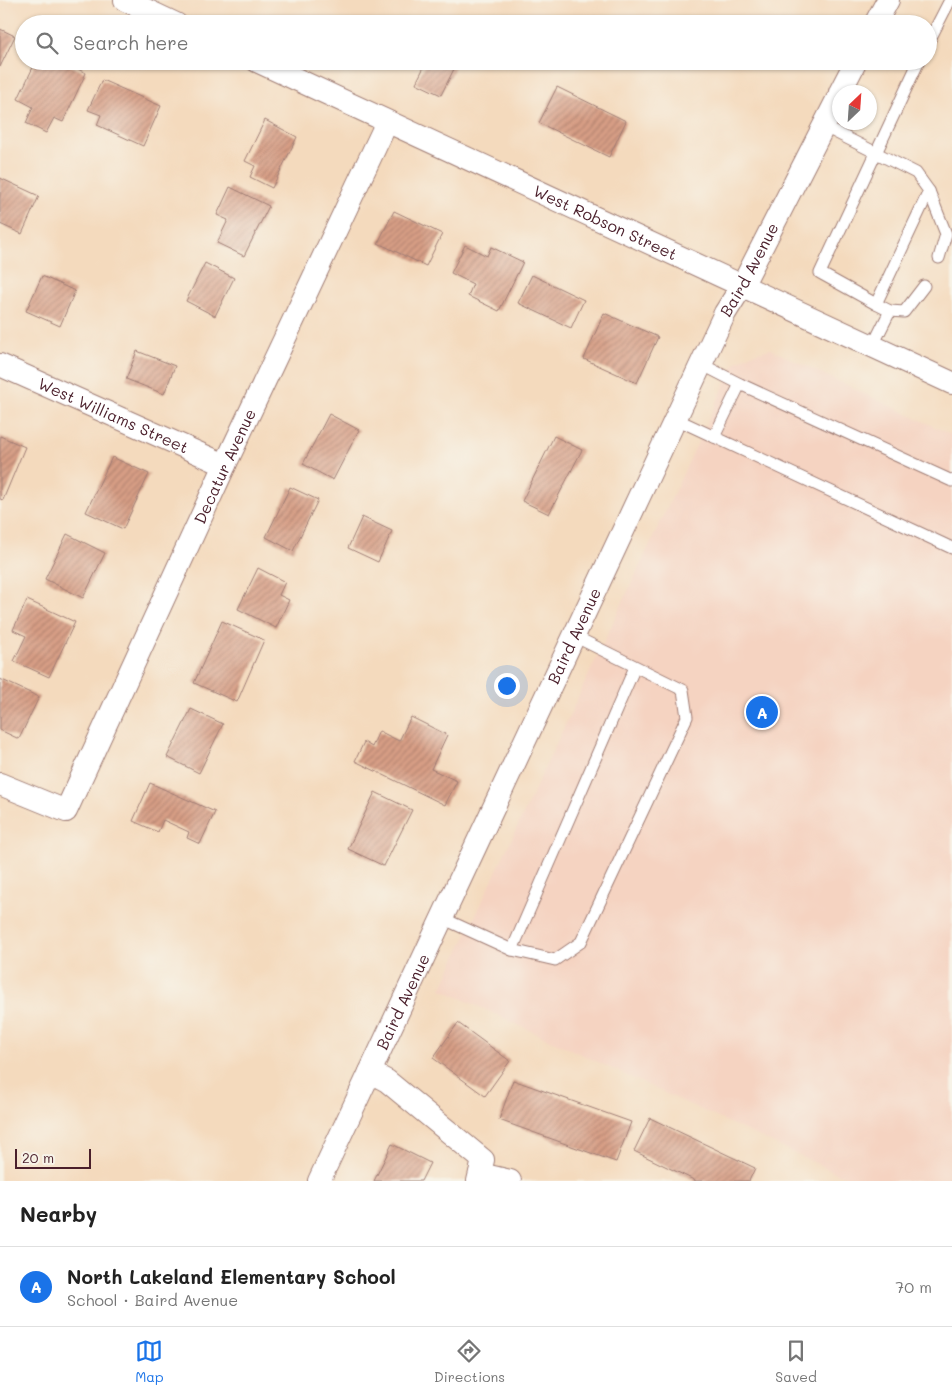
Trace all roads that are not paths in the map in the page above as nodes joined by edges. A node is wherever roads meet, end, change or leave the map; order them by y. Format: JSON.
{"nodes":[{"id":1,"x":125,"y":0,"type":"edge"},
{"id":2,"x":888,"y":0,"type":"edge"},
{"id":3,"x":950,"y":0,"type":"edge"},
{"id":4,"x":157,"y":15,"type":"edge"},
{"id":5,"x":880,"y":15,"type":"edge"},
{"id":6,"x":937,"y":25,"type":"edge"},
{"id":7,"x":276,"y":70,"type":"edge"},
{"id":8,"x":852,"y":70,"type":"edge"},
{"id":9,"x":915,"y":70,"type":"edge"},
{"id":10,"x":844,"y":85,"type":"edge"},
{"id":11,"x":832,"y":109,"type":"edge"},
{"id":12,"x":387,"y":122,"type":"junction"},
{"id":13,"x":823,"y":126,"type":"junction"},
{"id":14,"x":876,"y":152,"type":"junction"},
{"id":15,"x":929,"y":191,"type":"junction"},
{"id":16,"x":939,"y":258,"type":"dead end"},
{"id":17,"x":742,"y":286,"type":"junction"},
{"id":18,"x":924,"y":286,"type":"dead end"},
{"id":19,"x":876,"y":304,"type":"junction"},
{"id":20,"x":890,"y":311,"type":"junction"},
{"id":21,"x":872,"y":347,"type":"junction"},
{"id":22,"x":701,"y":364,"type":"junction"},
{"id":23,"x":0,"y":365,"type":"edge"},
{"id":24,"x":740,"y":384,"type":"junction"},
{"id":25,"x":952,"y":384,"type":"edge"},
{"id":26,"x":676,"y":419,"type":"junction"},
{"id":27,"x":714,"y":437,"type":"junction"},
{"id":28,"x":225,"y":465,"type":"junction"},
{"id":29,"x":952,"y":481,"type":"edge"},
{"id":30,"x":952,"y":548,"type":"edge"},
{"id":31,"x":574,"y":636,"type":"junction"},
{"id":32,"x":635,"y":667,"type":"junction"},
{"id":33,"x":0,"y":784,"type":"edge"},
{"id":34,"x":442,"y":918,"type":"junction"},
{"id":35,"x":512,"y":950,"type":"junction"},
{"id":36,"x":370,"y":1072,"type":"junction"},
{"id":37,"x":479,"y":1177,"type":"edge"},
{"id":38,"x":319,"y":1181,"type":"edge"},
{"id":39,"x":510,"y":1181,"type":"edge"}],
"edges":[{"from":1,"to":4,"type":"street"},
{"from":2,"to":5,"type":"street"},
{"from":3,"to":6,"type":"lane"},
{"from":7,"to":12,"type":"street","name":"West Robson Street"},
{"from":8,"to":10,"type":"street","name":"Baird Avenue"},
{"from":9,"to":14,"type":"lane"},
{"from":11,"to":13,"type":"street","name":"Baird Avenue"},
{"from":12,"to":17,"type":"street","name":"West Robson Street"},
{"from":12,"to":28,"type":"street","name":"Decatur Avenue"},
{"from":13,"to":14,"type":"lane"},
{"from":13,"to":17,"type":"street","name":"Baird Avenue"},
{"from":14,"to":15,"type":"lane"},
{"from":14,"to":19,"type":"lane"},
{"from":15,"to":16,"type":"lane"},
{"from":15,"to":19,"type":"lane"},
{"from":17,"to":21,"type":"street","name":"West Robson Street"},
{"from":17,"to":22,"type":"street","name":"Baird Avenue"},
{"from":18,"to":20,"type":"lane"},
{"from":19,"to":20,"type":"lane"},
{"from":20,"to":21,"type":"lane"},
{"from":21,"to":25,"type":"street","name":"West Robson Street"},
{"from":22,"to":24,"type":"lane"},
{"from":22,"to":26,"type":"street","name":"Baird Avenue"},
{"from":23,"to":28,"type":"street","name":"West Williams Street"},
{"from":24,"to":27,"type":"lane"},
{"from":24,"to":29,"type":"lane"},
{"from":26,"to":27,"type":"lane"},
{"from":26,"to":31,"type":"street","name":"Baird Avenue"},
{"from":27,"to":30,"type":"lane"},
{"from":28,"to":33,"type":"street","name":"Decatur Avenue"},
{"from":31,"to":32,"type":"lane"},
{"from":31,"to":34,"type":"street","name":"Baird Avenue"},
{"from":32,"to":35,"type":"lane"},
{"from":32,"to":35,"type":"lane"},
{"from":34,"to":35,"type":"lane"},
{"from":34,"to":36,"type":"street","name":"Baird Avenue"},
{"from":36,"to":37,"type":"street"},
{"from":36,"to":38,"type":"street","name":"Baird Avenue"},
{"from":37,"to":39,"type":"street"}]}
